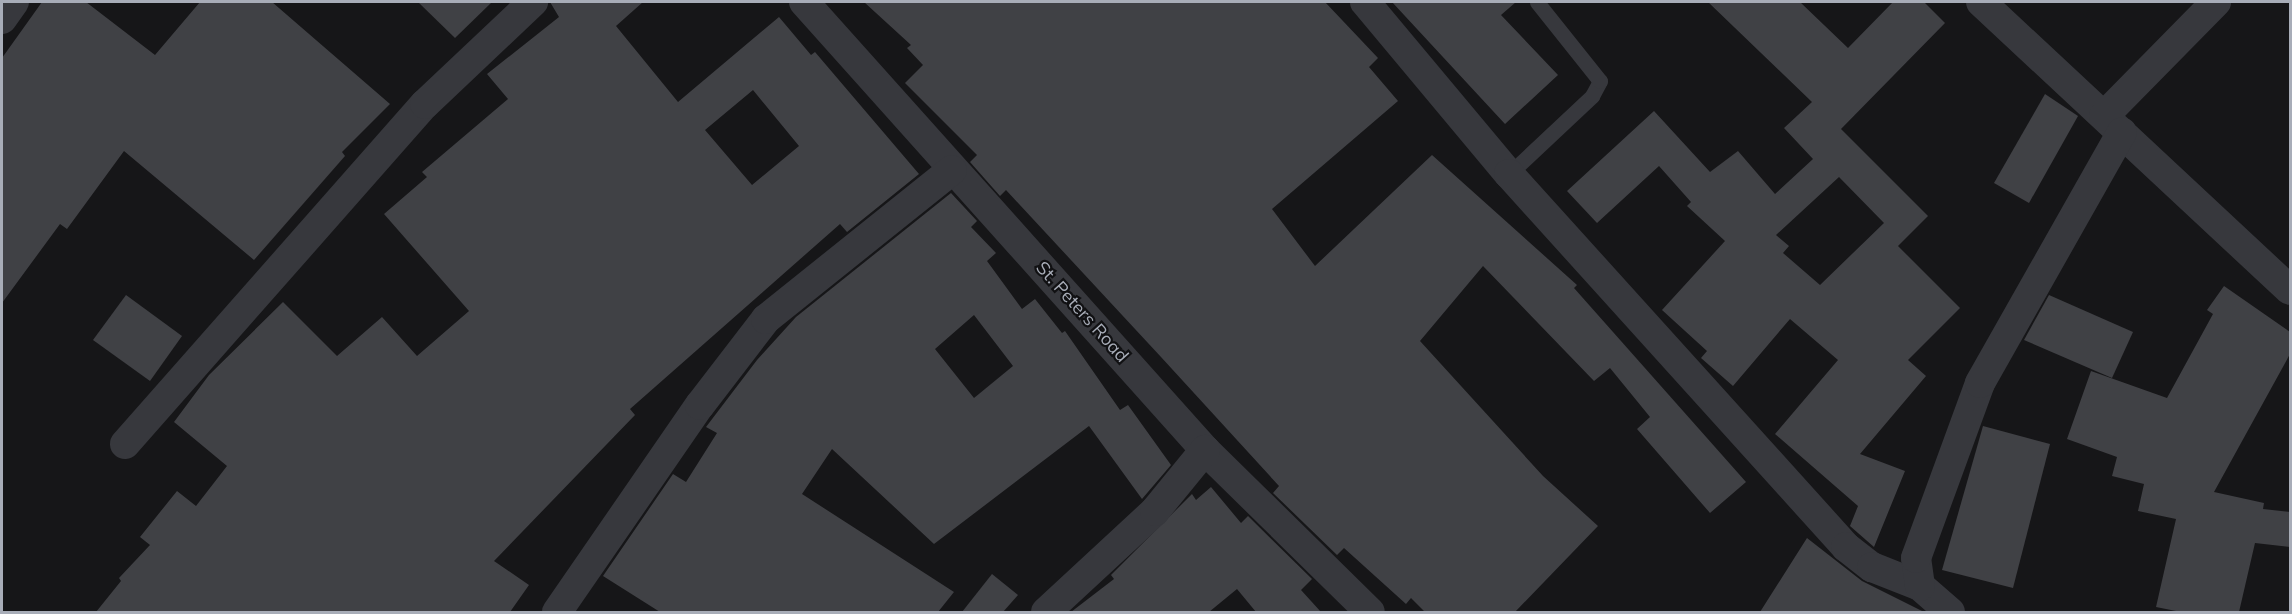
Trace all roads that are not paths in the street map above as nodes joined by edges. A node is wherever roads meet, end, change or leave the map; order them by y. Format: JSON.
{"nodes":[{"id":1,"x":14,"y":2,"type":"edge"},
{"id":2,"x":533,"y":2,"type":"edge"},
{"id":3,"x":804,"y":2,"type":"edge"},
{"id":4,"x":1365,"y":2,"type":"edge"},
{"id":5,"x":1537,"y":2,"type":"edge"},
{"id":6,"x":1981,"y":2,"type":"edge"},
{"id":7,"x":2216,"y":2,"type":"edge"},
{"id":8,"x":2,"y":19,"type":"edge"},
{"id":9,"x":2113,"y":124,"type":"junction"},
{"id":10,"x":952,"y":170,"type":"junction"},
{"id":11,"x":1509,"y":174,"type":"junction"},
{"id":12,"x":2290,"y":290,"type":"edge"},
{"id":13,"x":125,"y":444,"type":"dead end"},
{"id":14,"x":1205,"y":450,"type":"junction"},
{"id":15,"x":1920,"y":586,"type":"junction"},
{"id":16,"x":557,"y":612,"type":"edge"},
{"id":17,"x":1046,"y":612,"type":"edge"},
{"id":18,"x":1370,"y":612,"type":"edge"},
{"id":19,"x":1950,"y":612,"type":"edge"}],
"edges":[{"from":1,"to":8,"type":"street"},
{"from":2,"to":13,"type":"street"},
{"from":3,"to":10,"type":"street","name":"St. Peters Road"},
{"from":4,"to":11,"type":"street"},
{"from":5,"to":11,"type":"lane"},
{"from":6,"to":9,"type":"street"},
{"from":7,"to":9,"type":"street"},
{"from":9,"to":12,"type":"street"},
{"from":9,"to":15,"type":"street"},
{"from":10,"to":14,"type":"street","name":"St. Peters Road"},
{"from":10,"to":16,"type":"street"},
{"from":11,"to":15,"type":"street"},
{"from":14,"to":17,"type":"street"},
{"from":14,"to":18,"type":"street","name":"St. Peters Road"},
{"from":15,"to":19,"type":"street"}]}
